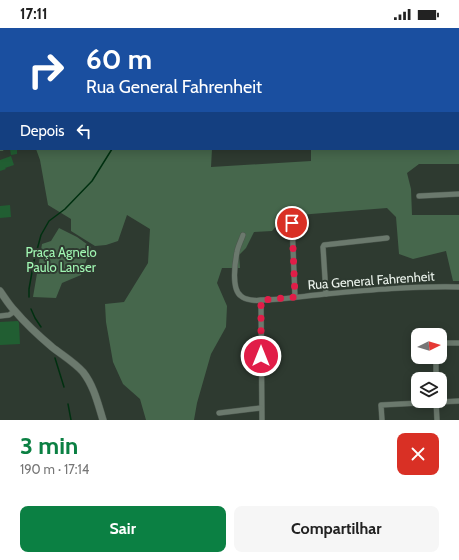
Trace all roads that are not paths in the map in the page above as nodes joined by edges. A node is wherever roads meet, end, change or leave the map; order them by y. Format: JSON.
{"nodes":[{"id":1,"x":459,"y":194,"type":"edge"},
{"id":2,"x":419,"y":196,"type":"dead end"},
{"id":3,"x":292,"y":223,"type":"dead end"},
{"id":4,"x":244,"y":235,"type":"dead end"},
{"id":5,"x":387,"y":238,"type":"dead end"},
{"id":6,"x":459,"y":287,"type":"edge"},
{"id":7,"x":0,"y":292,"type":"edge"},
{"id":8,"x":326,"y":294,"type":"junction"},
{"id":9,"x":295,"y":297,"type":"junction"},
{"id":10,"x":261,"y":300,"type":"junction"},
{"id":11,"x":15,"y":311,"type":"junction"},
{"id":12,"x":0,"y":316,"type":"edge"},
{"id":13,"x":447,"y":343,"type":"edge"},
{"id":14,"x":459,"y":343,"type":"edge"},
{"id":15,"x":459,"y":401,"type":"edge"},
{"id":16,"x":447,"y":402,"type":"edge"},
{"id":17,"x":411,"y":403,"type":"edge"},
{"id":18,"x":261,"y":408,"type":"junction"},
{"id":19,"x":436,"y":408,"type":"edge"},
{"id":20,"x":220,"y":413,"type":"dead end"},
{"id":21,"x":103,"y":420,"type":"edge"},
{"id":22,"x":262,"y":420,"type":"edge"},
{"id":23,"x":382,"y":420,"type":"edge"},
{"id":24,"x":436,"y":420,"type":"edge"}],
"edges":[{"from":1,"to":2,"type":"street"},
{"from":3,"to":9,"type":"street"},
{"from":4,"to":10,"type":"street","name":"Rua General Fahrenheit"},
{"from":5,"to":8,"type":"street"},
{"from":6,"to":8,"type":"street","name":"Rua General Fahrenheit"},
{"from":7,"to":11,"type":"main road"},
{"from":8,"to":9,"type":"street","name":"Rua General Fahrenheit"},
{"from":9,"to":10,"type":"street","name":"Rua General Fahrenheit"},
{"from":10,"to":18,"type":"street"},
{"from":11,"to":12,"type":"street"},
{"from":11,"to":21,"type":"main road"},
{"from":13,"to":14,"type":"street"},
{"from":15,"to":16,"type":"street"},
{"from":17,"to":23,"type":"street"},
{"from":18,"to":20,"type":"street"},
{"from":18,"to":22,"type":"street"},
{"from":19,"to":24,"type":"street"}]}
